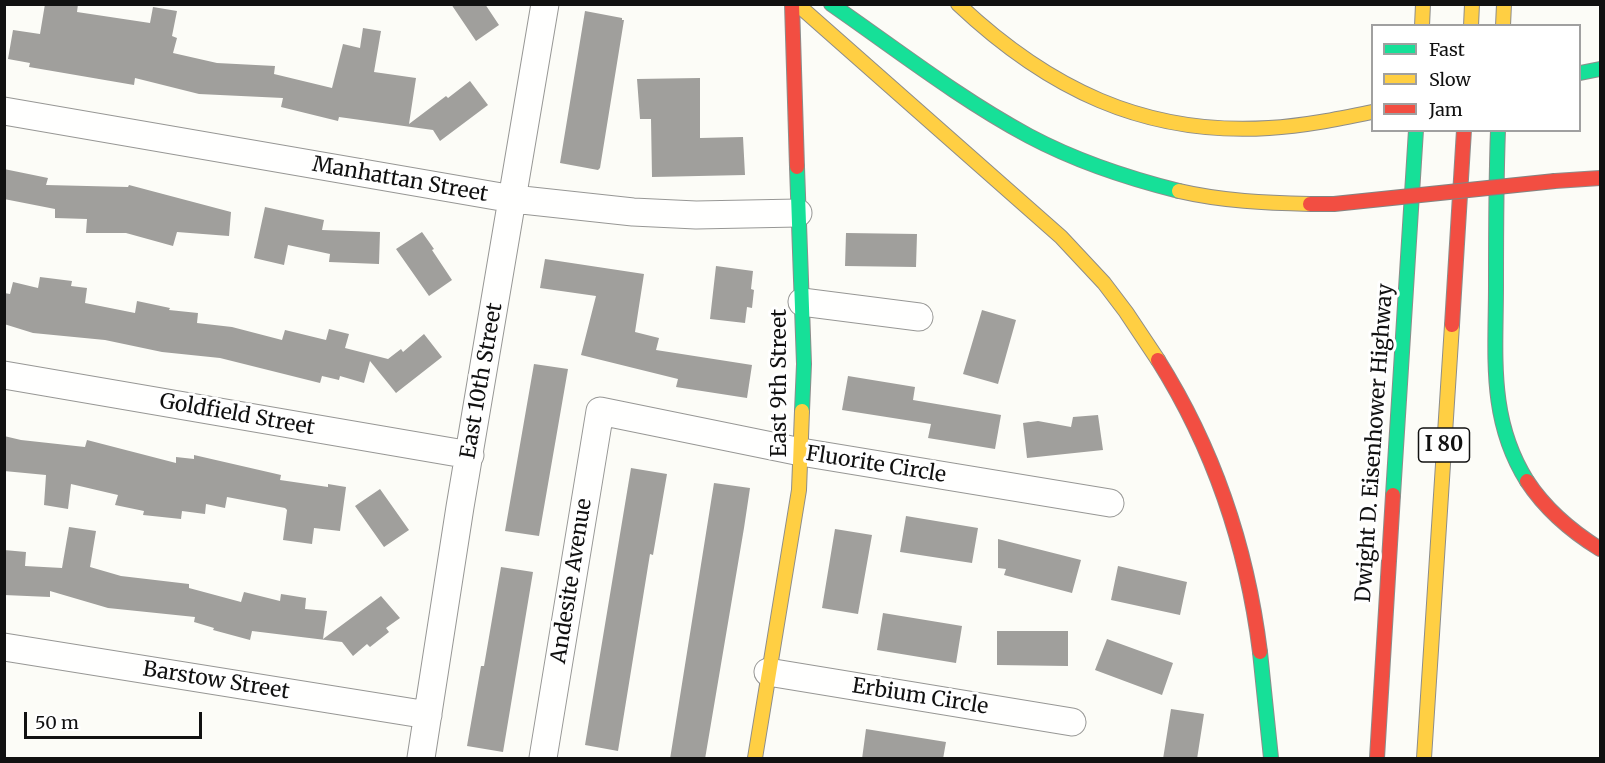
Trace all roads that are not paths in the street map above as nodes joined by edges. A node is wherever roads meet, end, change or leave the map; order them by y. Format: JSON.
{"nodes":[{"id":1,"x":545,"y":4,"type":"edge"},
{"id":2,"x":794,"y":4,"type":"edge"},
{"id":3,"x":831,"y":4,"type":"edge"},
{"id":4,"x":958,"y":4,"type":"edge"},
{"id":5,"x":1414,"y":4,"type":"edge"},
{"id":6,"x":1424,"y":4,"type":"edge"},
{"id":7,"x":1472,"y":4,"type":"edge"},
{"id":8,"x":1504,"y":4,"type":"edge"},
{"id":9,"x":1416,"y":24,"type":"edge"},
{"id":10,"x":1422,"y":24,"type":"edge"},
{"id":11,"x":1471,"y":24,"type":"edge"},
{"id":12,"x":1503,"y":24,"type":"edge"},
{"id":13,"x":1600,"y":69,"type":"edge"},
{"id":14,"x":1581,"y":73,"type":"edge"},
{"id":15,"x":4,"y":111,"type":"edge"},
{"id":16,"x":1371,"y":112,"type":"edge"},
{"id":17,"x":1416,"y":132,"type":"edge"},
{"id":18,"x":1464,"y":132,"type":"edge"},
{"id":19,"x":1498,"y":132,"type":"edge"},
{"id":20,"x":1600,"y":178,"type":"edge"},
{"id":21,"x":513,"y":200,"type":"junction"},
{"id":22,"x":798,"y":213,"type":"junction"},
{"id":23,"x":802,"y":302,"type":"junction"},
{"id":24,"x":919,"y":317,"type":"dead end"},
{"id":25,"x":4,"y":375,"type":"edge"},
{"id":26,"x":608,"y":413,"type":"joint"},
{"id":27,"x":801,"y":452,"type":"junction"},
{"id":28,"x":470,"y":455,"type":"junction"},
{"id":29,"x":1110,"y":503,"type":"dead end"},
{"id":30,"x":1600,"y":549,"type":"edge"},
{"id":31,"x":4,"y":647,"type":"edge"},
{"id":32,"x":768,"y":672,"type":"junction"},
{"id":33,"x":428,"y":715,"type":"junction"},
{"id":34,"x":1072,"y":722,"type":"dead end"},
{"id":35,"x":421,"y":759,"type":"edge"},
{"id":36,"x":543,"y":759,"type":"edge"},
{"id":37,"x":755,"y":759,"type":"edge"},
{"id":38,"x":1271,"y":759,"type":"edge"},
{"id":39,"x":1377,"y":759,"type":"edge"},
{"id":40,"x":1424,"y":759,"type":"edge"}],
"edges":[{"from":1,"to":21,"type":"street","name":"East 10th Street"},
{"from":2,"to":22,"type":"main road","name":"East 9th Street"},
{"from":2,"to":38,"type":"main road"},
{"from":3,"to":20,"type":"main road","bridge":true},
{"from":4,"to":16,"type":"main road"},
{"from":5,"to":9,"type":"main road"},
{"from":6,"to":10,"type":"main road"},
{"from":7,"to":11,"type":"main road"},
{"from":8,"to":12,"type":"main road"},
{"from":13,"to":14,"type":"main road"},
{"from":15,"to":21,"type":"street","name":"Manhattan Street"},
{"from":17,"to":39,"type":"main road","name":"Dwight D. Eisenhower Highway","number":"I 80"},
{"from":18,"to":40,"type":"main road","number":"I 80"},
{"from":19,"to":30,"type":"main road"},
{"from":21,"to":22,"type":"street","name":"Manhattan Street"},
{"from":21,"to":28,"type":"street","name":"East 10th Street"},
{"from":22,"to":23,"type":"main road","name":"East 9th Street"},
{"from":23,"to":24,"type":"street"},
{"from":23,"to":27,"type":"main road","name":"East 9th Street"},
{"from":25,"to":28,"type":"street","name":"Goldfield Street"},
{"from":26,"to":27,"type":"street","name":"Fluorite Circle"},
{"from":26,"to":36,"type":"street","name":"Andesite Avenue"},
{"from":27,"to":29,"type":"street","name":"Fluorite Circle"},
{"from":27,"to":32,"type":"main road","name":"East 9th Street"},
{"from":28,"to":33,"type":"street","name":"East 10th Street"},
{"from":31,"to":33,"type":"street","name":"Barstow Street"},
{"from":32,"to":34,"type":"street","name":"Erbium Circle"},
{"from":32,"to":37,"type":"main road","name":"East 9th Street"},
{"from":33,"to":35,"type":"street","name":"East 10th Street"}]}
